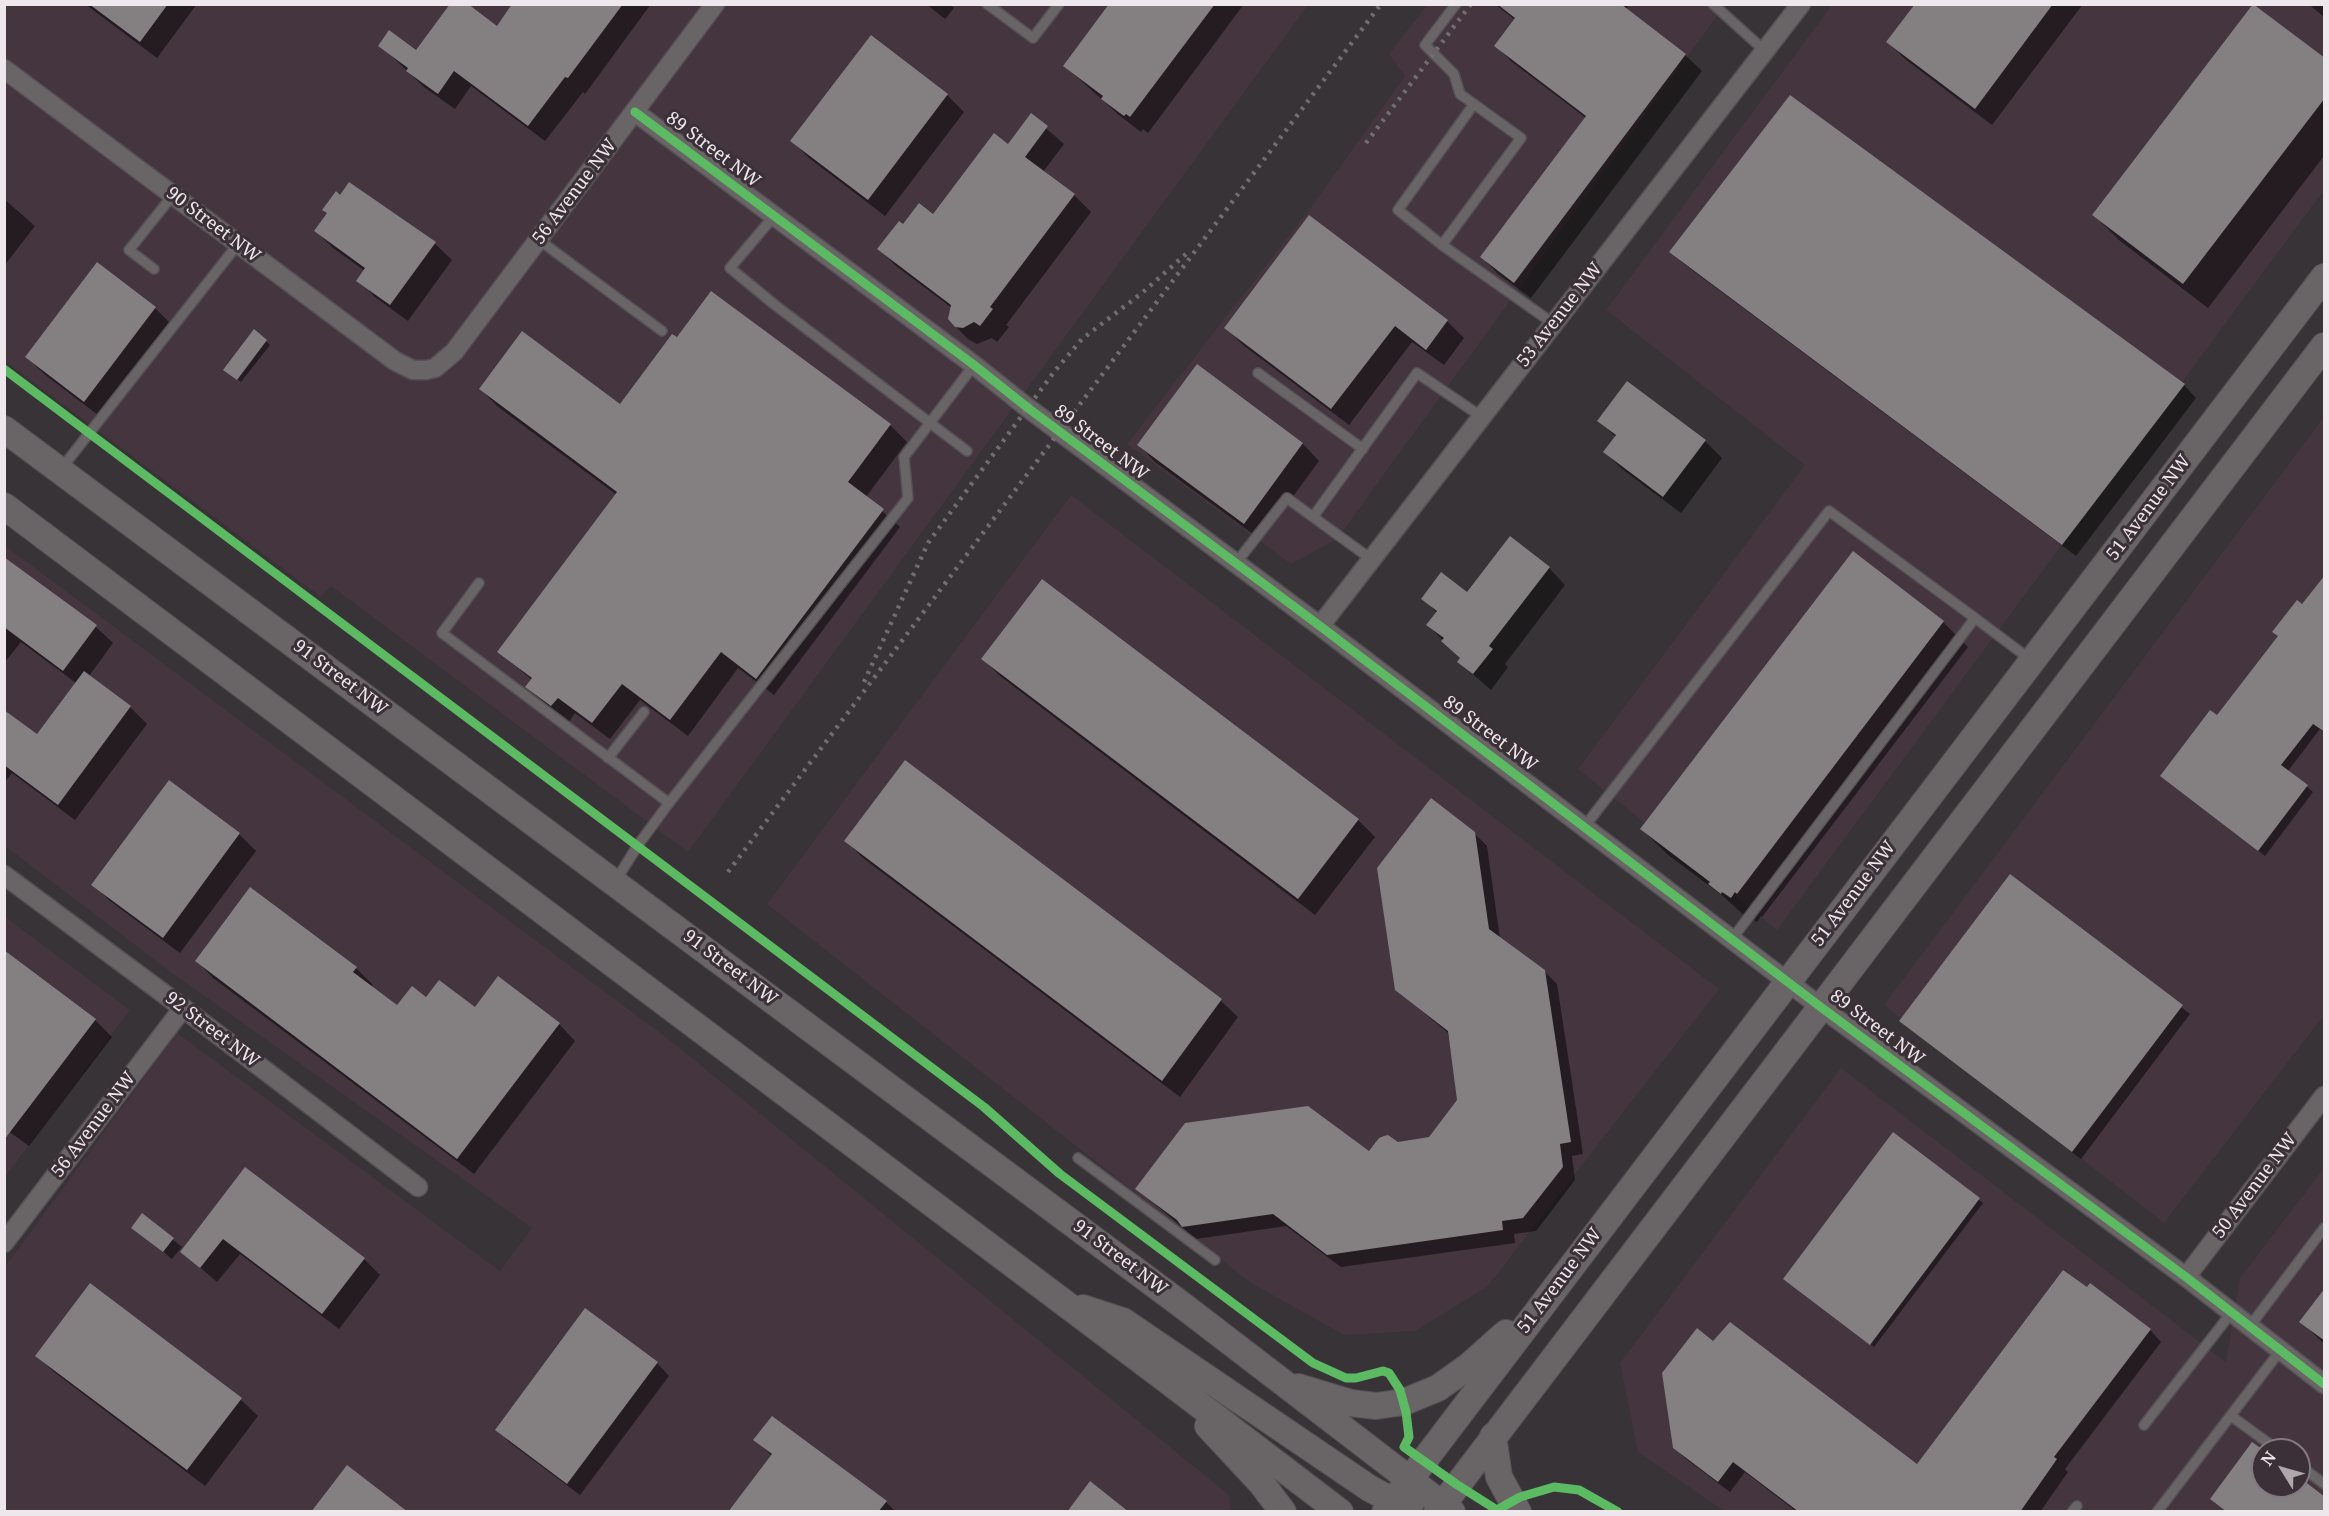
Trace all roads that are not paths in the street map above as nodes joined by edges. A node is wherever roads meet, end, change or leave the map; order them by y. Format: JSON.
{"nodes":[{"id":1,"x":715,"y":4,"type":"edge"},
{"id":2,"x":987,"y":4,"type":"edge"},
{"id":3,"x":1456,"y":4,"type":"edge"},
{"id":4,"x":1713,"y":4,"type":"edge"},
{"id":5,"x":1801,"y":4,"type":"edge"},
{"id":6,"x":1054,"y":6,"type":"edge"},
{"id":7,"x":1765,"y":51,"type":"junction"},
{"id":8,"x":4,"y":69,"type":"edge"},
{"id":9,"x":1473,"y":104,"type":"junction"},
{"id":10,"x":635,"y":112,"type":"junction"},
{"id":11,"x":173,"y":195,"type":"junction"},
{"id":12,"x":774,"y":216,"type":"junction"},
{"id":13,"x":539,"y":240,"type":"junction"},
{"id":14,"x":238,"y":244,"type":"junction"},
{"id":15,"x":1442,"y":245,"type":"junction"},
{"id":16,"x":154,"y":269,"type":"dead end"},
{"id":17,"x":2325,"y":278,"type":"edge"},
{"id":18,"x":1554,"y":324,"type":"junction"},
{"id":19,"x":662,"y":331,"type":"dead end"},
{"id":20,"x":2325,"y":346,"type":"edge"},
{"id":21,"x":974,"y":365,"type":"junction"},
{"id":22,"x":426,"y":370,"type":"joint"},
{"id":23,"x":1258,"y":373,"type":"dead end"},
{"id":24,"x":1482,"y":417,"type":"junction"},
{"id":25,"x":930,"y":424,"type":"junction"},
{"id":26,"x":4,"y":429,"type":"edge"},
{"id":27,"x":4,"y":447,"type":"edge"},
{"id":28,"x":1363,"y":449,"type":"junction"},
{"id":29,"x":968,"y":451,"type":"dead end"},
{"id":30,"x":56,"y":468,"type":"junction"},
{"id":31,"x":4,"y":506,"type":"edge"},
{"id":32,"x":1313,"y":517,"type":"junction"},
{"id":33,"x":1371,"y":559,"type":"junction"},
{"id":34,"x":1236,"y":563,"type":"junction"},
{"id":35,"x":479,"y":583,"type":"dead end"},
{"id":36,"x":1976,"y":618,"type":"junction"},
{"id":37,"x":1320,"y":626,"type":"junction"},
{"id":38,"x":2032,"y":661,"type":"junction"},
{"id":39,"x":644,"y":712,"type":"dead end"},
{"id":40,"x":608,"y":758,"type":"junction"},
{"id":41,"x":669,"y":803,"type":"junction"},
{"id":42,"x":1584,"y":826,"type":"junction"},
{"id":43,"x":4,"y":875,"type":"edge"},
{"id":44,"x":615,"y":882,"type":"junction"},
{"id":45,"x":1732,"y":939,"type":"junction"},
{"id":46,"x":1788,"y":981,"type":"junction"},
{"id":47,"x":183,"y":1008,"type":"junction"},
{"id":48,"x":1822,"y":1008,"type":"junction"},
{"id":49,"x":2325,"y":1096,"type":"edge"},
{"id":50,"x":1078,"y":1158,"type":"dead end"},
{"id":51,"x":418,"y":1187,"type":"dead end"},
{"id":52,"x":2325,"y":1228,"type":"edge"},
{"id":53,"x":4,"y":1243,"type":"edge"},
{"id":54,"x":1215,"y":1260,"type":"dead end"},
{"id":55,"x":2186,"y":1277,"type":"junction"},
{"id":56,"x":1552,"y":1292,"type":"junction"},
{"id":57,"x":1063,"y":1302,"type":"junction"},
{"id":58,"x":2232,"y":1312,"type":"junction"},
{"id":59,"x":2250,"y":1326,"type":"junction"},
{"id":60,"x":2280,"y":1350,"type":"junction"},
{"id":61,"x":1159,"y":1374,"type":"junction"},
{"id":62,"x":1283,"y":1383,"type":"junction"},
{"id":63,"x":2325,"y":1384,"type":"edge"},
{"id":64,"x":2231,"y":1416,"type":"junction"},
{"id":65,"x":2144,"y":1425,"type":"dead end"},
{"id":66,"x":1493,"y":1436,"type":"junction"},
{"id":67,"x":2261,"y":1438,"type":"edge"},
{"id":68,"x":2311,"y":1474,"type":"edge"},
{"id":69,"x":1409,"y":1479,"type":"junction"},
{"id":70,"x":2325,"y":1484,"type":"edge"},
{"id":71,"x":1389,"y":1506,"type":"edge"},
{"id":72,"x":1444,"y":1509,"type":"edge"},
{"id":73,"x":1282,"y":1512,"type":"edge"},
{"id":74,"x":1340,"y":1512,"type":"edge"},
{"id":75,"x":1518,"y":1512,"type":"edge"},
{"id":76,"x":2157,"y":1512,"type":"edge"}],
"edges":[{"from":1,"to":10,"type":"street","name":"56 Avenue NW"},
{"from":2,"to":6,"type":"lane"},
{"from":3,"to":9,"type":"lane"},
{"from":4,"to":7,"type":"lane"},
{"from":5,"to":7,"type":"street","name":"53 Avenue NW"},
{"from":7,"to":18,"type":"street","name":"53 Avenue NW"},
{"from":8,"to":11,"type":"street","name":"90 Street NW"},
{"from":9,"to":15,"type":"lane"},
{"from":9,"to":15,"type":"lane"},
{"from":10,"to":12,"type":"street","name":"89 Street NW"},
{"from":10,"to":13,"type":"street","name":"56 Avenue NW"},
{"from":11,"to":14,"type":"street","name":"90 Street NW"},
{"from":11,"to":16,"type":"lane"},
{"from":12,"to":21,"type":"street","name":"89 Street NW"},
{"from":12,"to":25,"type":"lane"},
{"from":13,"to":19,"type":"lane"},
{"from":13,"to":22,"type":"street","name":"56 Avenue NW"},
{"from":14,"to":22,"type":"street","name":"90 Street NW"},
{"from":14,"to":30,"type":"lane"},
{"from":15,"to":18,"type":"lane"},
{"from":17,"to":38,"type":"main road","name":"51 Avenue NW"},
{"from":18,"to":24,"type":"street","name":"53 Avenue NW"},
{"from":20,"to":48,"type":"main road"},
{"from":21,"to":25,"type":"lane"},
{"from":21,"to":34,"type":"street","name":"89 Street NW"},
{"from":23,"to":28,"type":"lane"},
{"from":24,"to":28,"type":"lane"},
{"from":24,"to":33,"type":"street","name":"53 Avenue NW"},
{"from":25,"to":29,"type":"lane"},
{"from":25,"to":41,"type":"lane"},
{"from":26,"to":30,"type":"main road","name":"91 Street NW"},
{"from":27,"to":30,"type":"main road"},
{"from":28,"to":32,"type":"lane"},
{"from":30,"to":44,"type":"main road","name":"91 Street NW"},
{"from":31,"to":57,"type":"main road"},
{"from":32,"to":33,"type":"lane"},
{"from":32,"to":34,"type":"lane"},
{"from":33,"to":37,"type":"street","name":"53 Avenue NW"},
{"from":34,"to":37,"type":"street","name":"89 Street NW"},
{"from":35,"to":40,"type":"lane"},
{"from":36,"to":38,"type":"lane"},
{"from":36,"to":42,"type":"lane"},
{"from":36,"to":45,"type":"lane"},
{"from":37,"to":42,"type":"street","name":"89 Street NW"},
{"from":38,"to":46,"type":"main road","name":"51 Avenue NW"},
{"from":39,"to":40,"type":"lane"},
{"from":40,"to":41,"type":"lane"},
{"from":41,"to":44,"type":"lane"},
{"from":42,"to":45,"type":"street","name":"89 Street NW"},
{"from":43,"to":47,"type":"street","name":"92 Street NW"},
{"from":44,"to":62,"type":"main road","name":"91 Street NW"},
{"from":45,"to":46,"type":"street","name":"89 Street NW"},
{"from":46,"to":48,"type":"street","name":"89 Street NW"},
{"from":46,"to":56,"type":"main road","name":"51 Avenue NW"},
{"from":47,"to":51,"type":"street","name":"92 Street NW"},
{"from":47,"to":53,"type":"street","name":"56 Avenue NW"},
{"from":48,"to":55,"type":"street","name":"89 Street NW"},
{"from":48,"to":66,"type":"main road"},
{"from":49,"to":55,"type":"street","name":"50 Avenue NW"},
{"from":50,"to":54,"type":"lane"},
{"from":52,"to":59,"type":"lane"},
{"from":55,"to":58,"type":"street","name":"89 Street NW"},
{"from":56,"to":62,"type":"main road"},
{"from":56,"to":69,"type":"main road","name":"51 Avenue NW"},
{"from":57,"to":61,"type":"main road"},
{"from":57,"to":71,"type":"main road"},
{"from":58,"to":59,"type":"street","name":"89 Street NW"},
{"from":58,"to":65,"type":"lane"},
{"from":59,"to":60,"type":"street","name":"89 Street NW"},
{"from":60,"to":63,"type":"street","name":"89 Street NW"},
{"from":60,"to":64,"type":"lane"},
{"from":61,"to":73,"type":"main road"},
{"from":61,"to":74,"type":"main road"},
{"from":62,"to":69,"type":"main road","name":"91 Street NW"},
{"from":64,"to":67,"type":"lane"},
{"from":64,"to":76,"type":"lane"},
{"from":66,"to":72,"type":"main road"},
{"from":66,"to":75,"type":"main road"},
{"from":68,"to":70,"type":"lane"},
{"from":69,"to":71,"type":"main road","name":"51 Avenue NW"},
{"from":69,"to":72,"type":"main road","name":"91 Street NW"},
{"from":71,"to":72,"type":"main road"}]}
